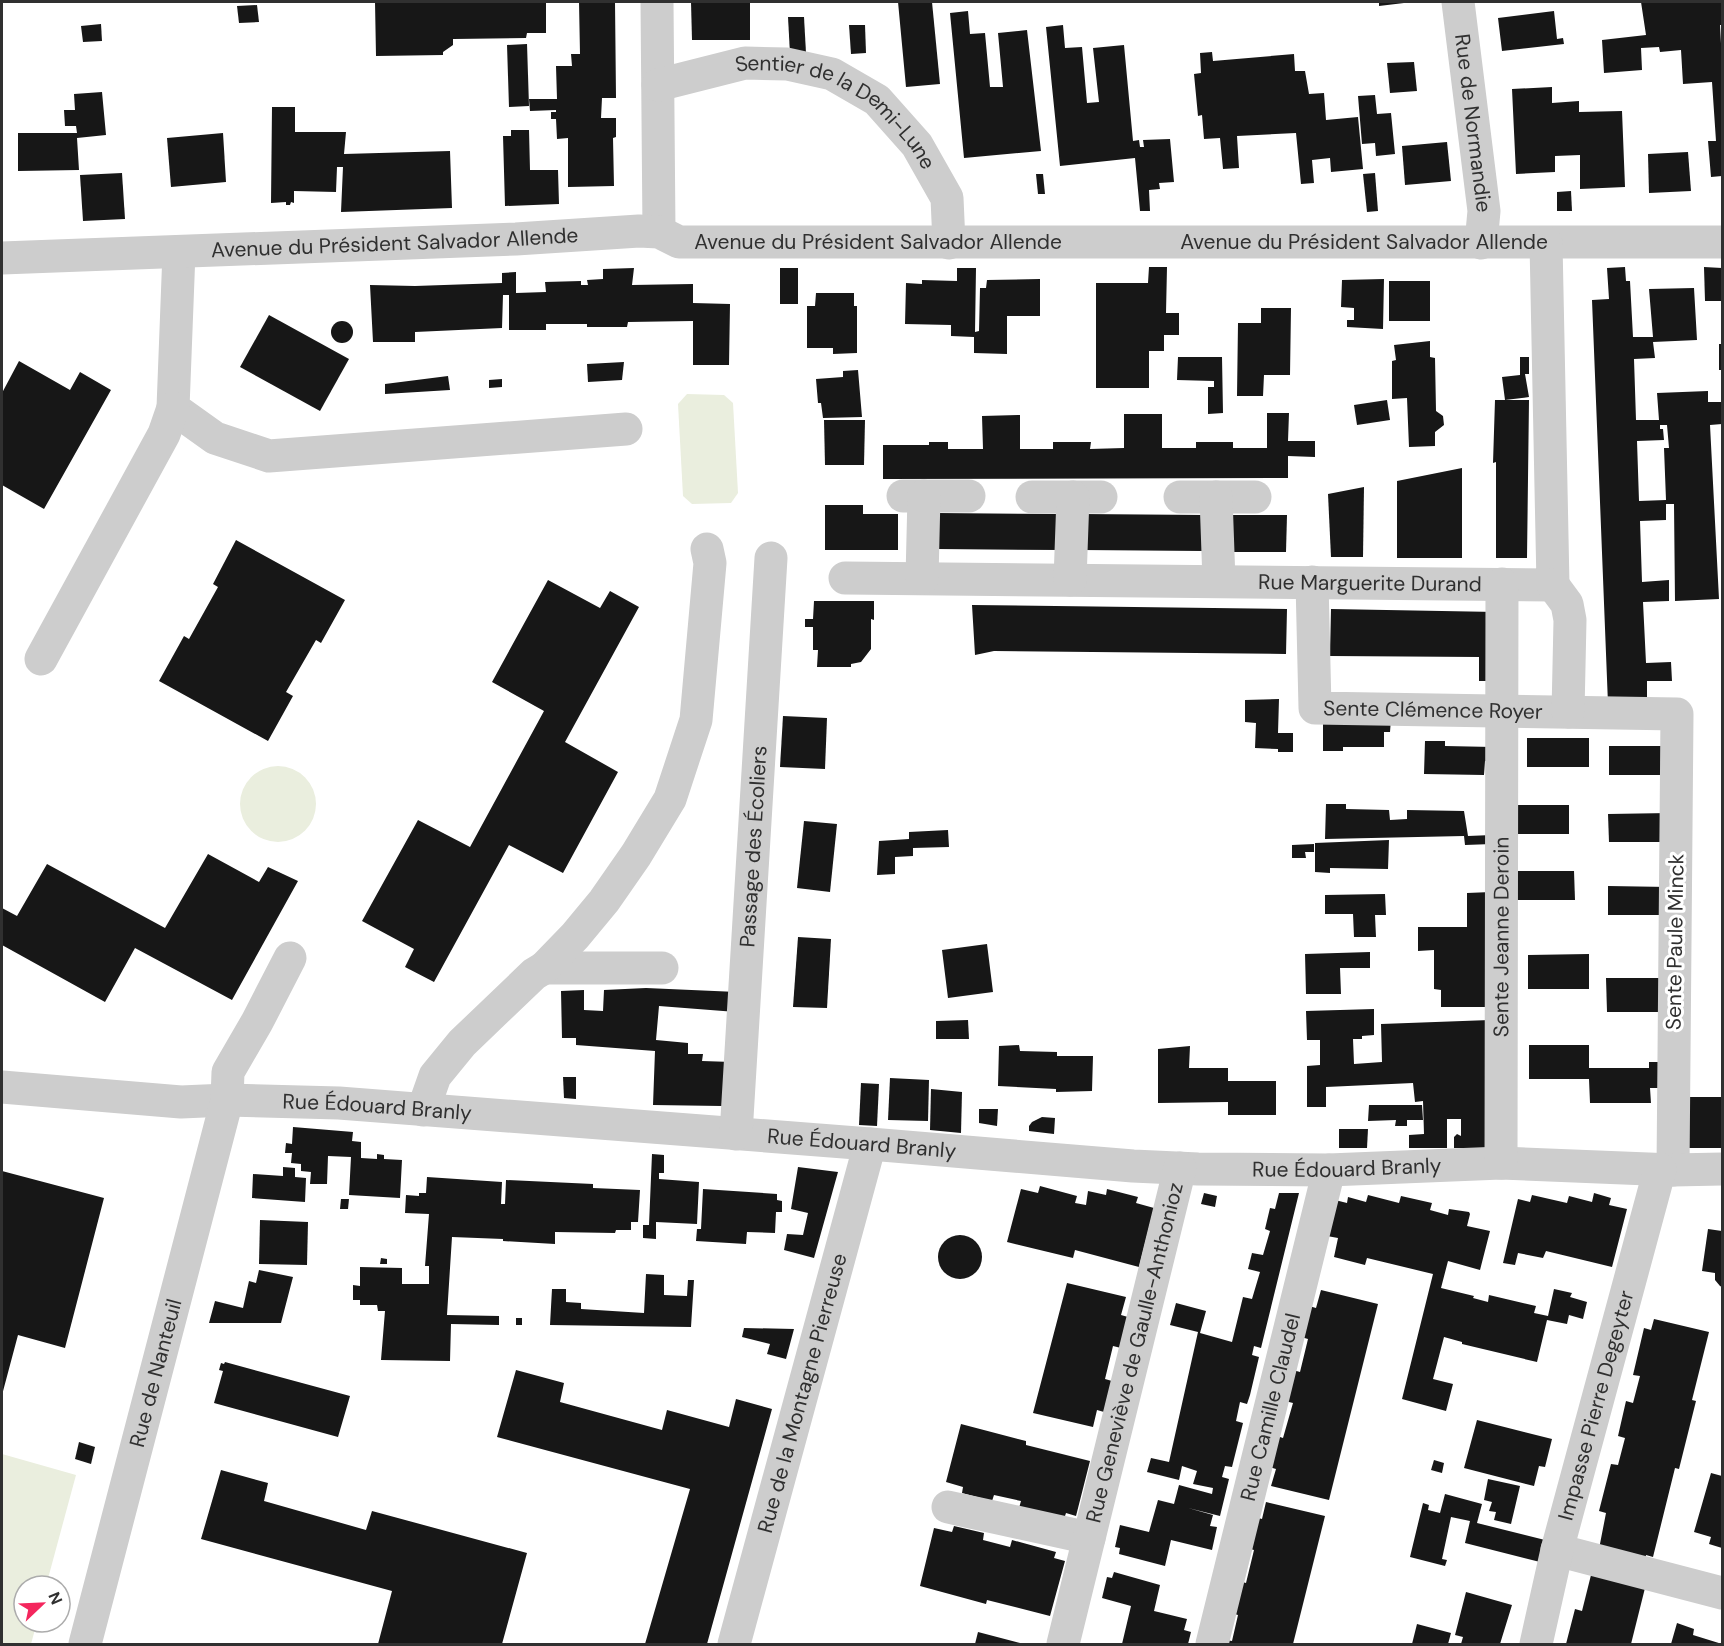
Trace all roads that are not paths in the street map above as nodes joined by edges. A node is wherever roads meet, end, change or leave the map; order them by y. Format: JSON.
{"nodes":[{"id":1,"x":657,"y":2,"type":"edge"},
{"id":2,"x":1458,"y":2,"type":"edge"},
{"id":3,"x":658,"y":85,"type":"junction"},
{"id":4,"x":659,"y":232,"type":"junction"},
{"id":5,"x":1722,"y":242,"type":"edge"},
{"id":6,"x":949,"y":243,"type":"junction"},
{"id":7,"x":1481,"y":243,"type":"junction"},
{"id":8,"x":1546,"y":243,"type":"junction"},
{"id":9,"x":179,"y":252,"type":"junction"},
{"id":10,"x":2,"y":258,"type":"edge"},
{"id":11,"x":173,"y":408,"type":"junction"},
{"id":12,"x":626,"y":429,"type":"dead end"},
{"id":13,"x":969,"y":496,"type":"dead end"},
{"id":14,"x":1032,"y":496,"type":"dead end"},
{"id":15,"x":1180,"y":497,"type":"dead end"},
{"id":16,"x":1215,"y":497,"type":"junction"},
{"id":17,"x":1255,"y":497,"type":"dead end"},
{"id":18,"x":707,"y":549,"type":"dead end"},
{"id":19,"x":771,"y":558,"type":"dead end"},
{"id":20,"x":844,"y":578,"type":"dead end"},
{"id":21,"x":922,"y":578,"type":"junction"},
{"id":22,"x":1070,"y":580,"type":"junction"},
{"id":23,"x":1219,"y":581,"type":"junction"},
{"id":24,"x":1312,"y":582,"type":"junction"},
{"id":25,"x":1502,"y":584,"type":"junction"},
{"id":26,"x":1553,"y":585,"type":"junction"},
{"id":27,"x":41,"y":659,"type":"dead end"},
{"id":28,"x":1502,"y":711,"type":"junction"},
{"id":29,"x":1568,"y":712,"type":"junction"},
{"id":30,"x":1677,"y":714,"type":"joint"},
{"id":31,"x":290,"y":958,"type":"dead end"},
{"id":32,"x":544,"y":968,"type":"junction"},
{"id":33,"x":662,"y":968,"type":"dead end"},
{"id":34,"x":2,"y":1087,"type":"edge"},
{"id":35,"x":227,"y":1100,"type":"junction"},
{"id":36,"x":423,"y":1110,"type":"junction"},
{"id":37,"x":736,"y":1134,"type":"junction"},
{"id":38,"x":870,"y":1144,"type":"junction"},
{"id":39,"x":1502,"y":1163,"type":"junction"},
{"id":40,"x":1180,"y":1168,"type":"junction"},
{"id":41,"x":1667,"y":1169,"type":"junction"},
{"id":42,"x":1722,"y":1169,"type":"edge"},
{"id":43,"x":1329,"y":1170,"type":"junction"},
{"id":44,"x":948,"y":1507,"type":"dead end"},
{"id":45,"x":1089,"y":1538,"type":"junction"},
{"id":46,"x":1557,"y":1550,"type":"junction"},
{"id":47,"x":1722,"y":1593,"type":"edge"},
{"id":48,"x":85,"y":1644,"type":"edge"},
{"id":49,"x":734,"y":1644,"type":"edge"},
{"id":50,"x":1063,"y":1644,"type":"edge"},
{"id":51,"x":1212,"y":1644,"type":"edge"},
{"id":52,"x":1536,"y":1644,"type":"edge"}],
"edges":[{"from":1,"to":3,"type":"street"},
{"from":2,"to":7,"type":"street","name":"Rue de Normandie"},
{"from":3,"to":4,"type":"street"},
{"from":3,"to":6,"type":"street","name":"Sentier de la Demi-Lune"},
{"from":4,"to":6,"type":"street","name":"Avenue du Président Salvador Allende"},
{"from":4,"to":9,"type":"street","name":"Avenue du Président Salvador Allende"},
{"from":5,"to":8,"type":"street","name":"Avenue du Président Salvador Allende"},
{"from":6,"to":7,"type":"street","name":"Avenue du Président Salvador Allende"},
{"from":7,"to":8,"type":"street","name":"Avenue du Président Salvador Allende"},
{"from":8,"to":26,"type":"street"},
{"from":9,"to":10,"type":"street","name":"Avenue du Président Salvador Allende"},
{"from":9,"to":11,"type":"street"},
{"from":11,"to":12,"type":"street"},
{"from":11,"to":27,"type":"street"},
{"from":13,"to":21,"type":"street"},
{"from":14,"to":22,"type":"street"},
{"from":15,"to":16,"type":"street"},
{"from":16,"to":17,"type":"street"},
{"from":16,"to":23,"type":"street"},
{"from":18,"to":32,"type":"street"},
{"from":19,"to":37,"type":"street","name":"Passage des Écoliers"},
{"from":20,"to":21,"type":"street","name":"Rue Marguerite Durand"},
{"from":21,"to":22,"type":"street","name":"Rue Marguerite Durand"},
{"from":22,"to":23,"type":"street","name":"Rue Marguerite Durand"},
{"from":23,"to":24,"type":"street","name":"Rue Marguerite Durand"},
{"from":24,"to":25,"type":"street","name":"Rue Marguerite Durand"},
{"from":24,"to":28,"type":"street","name":"Sente Clémence Royer"},
{"from":25,"to":26,"type":"street","name":"Rue Marguerite Durand"},
{"from":25,"to":28,"type":"street","name":"Sente Jeanne Deroin"},
{"from":26,"to":29,"type":"street"},
{"from":28,"to":29,"type":"street","name":"Sente Clémence Royer"},
{"from":28,"to":39,"type":"street","name":"Sente Jeanne Deroin"},
{"from":29,"to":30,"type":"street","name":"Sente Clémence Royer"},
{"from":30,"to":41,"type":"street","name":"Sente Paule Minck"},
{"from":31,"to":35,"type":"street","name":"Rue de Nanteuil"},
{"from":32,"to":33,"type":"street"},
{"from":32,"to":36,"type":"street"},
{"from":34,"to":35,"type":"street","name":"Rue Édouard Branly"},
{"from":35,"to":36,"type":"street","name":"Rue Édouard Branly"},
{"from":35,"to":48,"type":"street","name":"Rue de Nanteuil"},
{"from":36,"to":37,"type":"street","name":"Rue Édouard Branly"},
{"from":37,"to":38,"type":"street","name":"Rue Édouard Branly"},
{"from":38,"to":40,"type":"street","name":"Rue Édouard Branly"},
{"from":38,"to":49,"type":"street","name":"Rue de la Montagne Pierreuse"},
{"from":39,"to":41,"type":"street","name":"Rue Édouard Branly"},
{"from":39,"to":43,"type":"street","name":"Rue Édouard Branly"},
{"from":40,"to":43,"type":"street","name":"Rue Édouard Branly"},
{"from":40,"to":45,"type":"street","name":"Rue Geneviève de Gaulle-Anthonioz"},
{"from":41,"to":42,"type":"street","name":"Rue Édouard Branly"},
{"from":41,"to":46,"type":"street","name":"Impasse Pierre Degeyter"},
{"from":43,"to":51,"type":"street","name":"Rue Camille Claudel"},
{"from":44,"to":45,"type":"street","name":"Rue Geneviève de Gaulle-Anthonioz"},
{"from":45,"to":50,"type":"street","name":"Rue Geneviève de Gaulle-Anthonioz"},
{"from":46,"to":47,"type":"street"},
{"from":46,"to":52,"type":"street","name":"Impasse Pierre Degeyter"}]}
